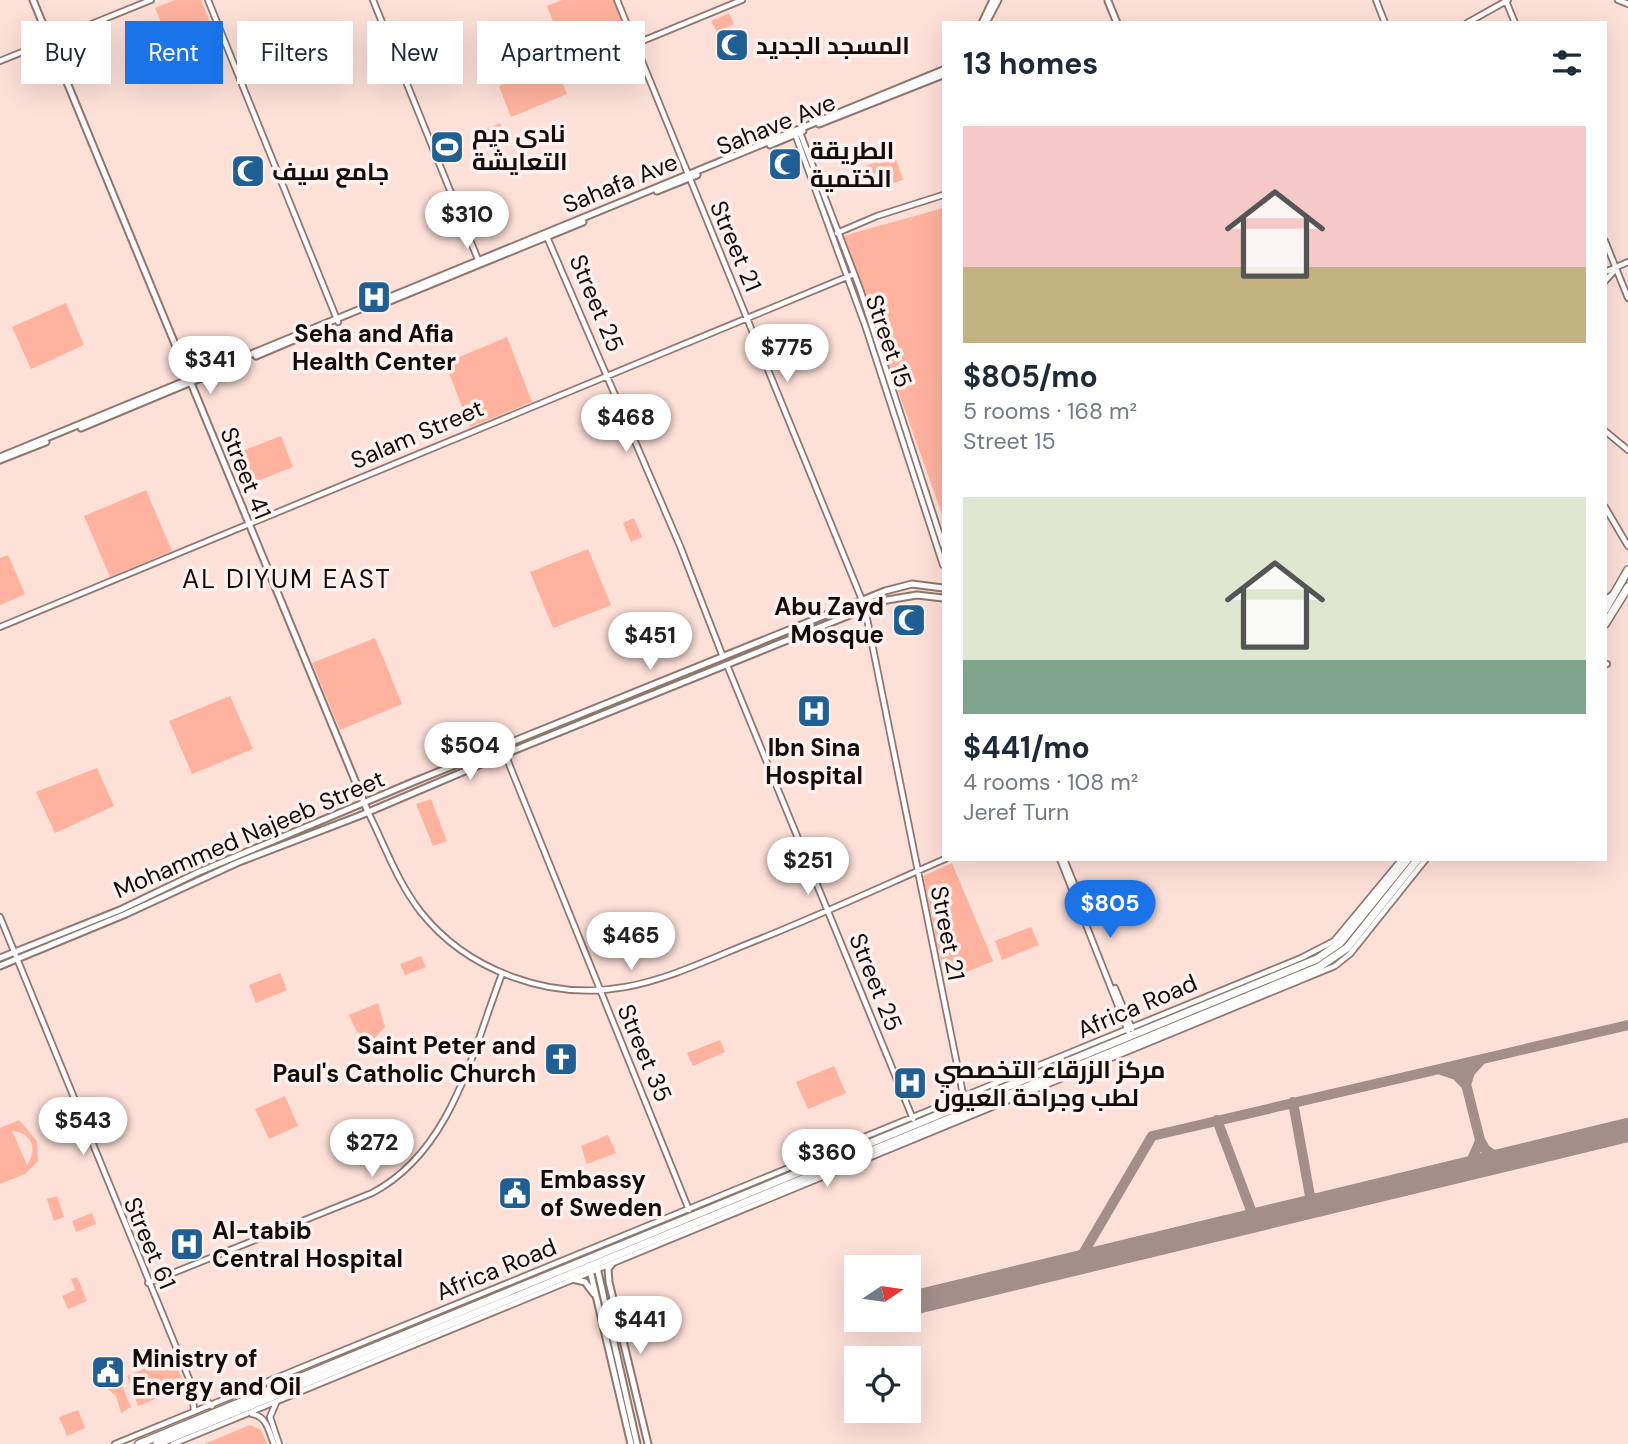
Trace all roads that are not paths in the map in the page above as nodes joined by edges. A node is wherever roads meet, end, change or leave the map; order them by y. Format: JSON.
{"nodes":[{"id":1,"x":33,"y":0,"type":"edge"},
{"id":2,"x":151,"y":0,"type":"edge"},
{"id":3,"x":208,"y":0,"type":"edge"},
{"id":4,"x":373,"y":0,"type":"edge"},
{"id":5,"x":617,"y":0,"type":"edge"},
{"id":6,"x":742,"y":0,"type":"edge"},
{"id":7,"x":993,"y":0,"type":"edge"},
{"id":8,"x":998,"y":0,"type":"edge"},
{"id":9,"x":1109,"y":0,"type":"edge"},
{"id":10,"x":1376,"y":0,"type":"edge"},
{"id":11,"x":1507,"y":0,"type":"edge"},
{"id":12,"x":1618,"y":0,"type":"edge"},
{"id":13,"x":1628,"y":4,"type":"edge"},
{"id":14,"x":42,"y":21,"type":"edge"},
{"id":15,"x":99,"y":21,"type":"edge"},
{"id":16,"x":626,"y":21,"type":"edge"},
{"id":17,"x":985,"y":21,"type":"edge"},
{"id":18,"x":985,"y":21,"type":"edge"},
{"id":19,"x":1116,"y":21,"type":"edge"},
{"id":20,"x":1384,"y":21,"type":"edge"},
{"id":21,"x":1470,"y":21,"type":"edge"},
{"id":22,"x":1514,"y":21,"type":"edge"},
{"id":23,"x":645,"y":40,"type":"edge"},
{"id":24,"x":21,"y":53,"type":"edge"},
{"id":25,"x":0,"y":61,"type":"edge"},
{"id":26,"x":645,"y":69,"type":"edge"},
{"id":27,"x":942,"y":72,"type":"edge"},
{"id":28,"x":68,"y":84,"type":"edge"},
{"id":29,"x":797,"y":131,"type":"junction"},
{"id":30,"x":688,"y":177,"type":"junction"},
{"id":31,"x":942,"y":195,"type":"edge"},
{"id":32,"x":846,"y":229,"type":"junction"},
{"id":33,"x":836,"y":234,"type":"junction"},
{"id":34,"x":547,"y":237,"type":"junction"},
{"id":35,"x":843,"y":244,"type":"junction"},
{"id":36,"x":1607,"y":246,"type":"edge"},
{"id":37,"x":479,"y":262,"type":"junction"},
{"id":38,"x":1628,"y":262,"type":"edge"},
{"id":39,"x":1616,"y":269,"type":"junction"},
{"id":40,"x":1607,"y":271,"type":"edge"},
{"id":41,"x":854,"y":274,"type":"junction"},
{"id":42,"x":848,"y":277,"type":"junction"},
{"id":43,"x":1607,"y":279,"type":"edge"},
{"id":44,"x":1628,"y":298,"type":"edge"},
{"id":45,"x":747,"y":318,"type":"junction"},
{"id":46,"x":337,"y":321,"type":"junction"},
{"id":47,"x":608,"y":376,"type":"junction"},
{"id":48,"x":189,"y":381,"type":"junction"},
{"id":49,"x":1607,"y":433,"type":"edge"},
{"id":50,"x":1628,"y":450,"type":"edge"},
{"id":51,"x":0,"y":459,"type":"edge"},
{"id":52,"x":1607,"y":510,"type":"edge"},
{"id":53,"x":248,"y":524,"type":"junction"},
{"id":54,"x":942,"y":542,"type":"edge"},
{"id":55,"x":1628,"y":547,"type":"edge"},
{"id":56,"x":942,"y":562,"type":"edge"},
{"id":57,"x":1628,"y":570,"type":"edge"},
{"id":58,"x":942,"y":580,"type":"edge"},
{"id":59,"x":1626,"y":585,"type":"edge"},
{"id":60,"x":932,"y":587,"type":"junction"},
{"id":61,"x":942,"y":588,"type":"edge"},
{"id":62,"x":1614,"y":594,"type":"junction"},
{"id":63,"x":941,"y":598,"type":"edge"},
{"id":64,"x":1607,"y":599,"type":"edge"},
{"id":65,"x":862,"y":600,"type":"junction"},
{"id":66,"x":1607,"y":606,"type":"edge"},
{"id":67,"x":865,"y":609,"type":"junction"},
{"id":68,"x":1607,"y":620,"type":"edge"},
{"id":69,"x":0,"y":627,"type":"edge"},
{"id":70,"x":723,"y":657,"type":"junction"},
{"id":71,"x":727,"y":665,"type":"junction"},
{"id":72,"x":505,"y":754,"type":"junction"},
{"id":73,"x":364,"y":803,"type":"junction"},
{"id":74,"x":368,"y":812,"type":"junction"},
{"id":75,"x":942,"y":860,"type":"edge"},
{"id":76,"x":1063,"y":861,"type":"edge"},
{"id":77,"x":1400,"y":861,"type":"edge"},
{"id":78,"x":1406,"y":861,"type":"edge"},
{"id":79,"x":1416,"y":861,"type":"edge"},
{"id":80,"x":1424,"y":861,"type":"edge"},
{"id":81,"x":918,"y":871,"type":"junction"},
{"id":82,"x":827,"y":911,"type":"junction"},
{"id":83,"x":0,"y":917,"type":"edge"},
{"id":84,"x":1348,"y":951,"type":"junction"},
{"id":85,"x":15,"y":955,"type":"junction"},
{"id":86,"x":0,"y":958,"type":"edge"},
{"id":87,"x":0,"y":966,"type":"edge"},
{"id":88,"x":502,"y":974,"type":"junction"},
{"id":89,"x":599,"y":990,"type":"junction"},
{"id":90,"x":1143,"y":1035,"type":"junction"},
{"id":91,"x":1130,"y":1036,"type":"junction"},
{"id":92,"x":1019,"y":1079,"type":"junction"},
{"id":93,"x":964,"y":1099,"type":"junction"},
{"id":94,"x":913,"y":1119,"type":"junction"},
{"id":95,"x":772,"y":1177,"type":"junction"},
{"id":96,"x":764,"y":1186,"type":"junction"},
{"id":97,"x":750,"y":1200,"type":"junction"},
{"id":98,"x":745,"y":1209,"type":"junction"},
{"id":99,"x":689,"y":1210,"type":"junction"},
{"id":100,"x":593,"y":1264,"type":"junction"},
{"id":101,"x":612,"y":1264,"type":"junction"},
{"id":102,"x":572,"y":1279,"type":"junction"},
{"id":103,"x":148,"y":1283,"type":"junction"},
{"id":104,"x":492,"y":1292,"type":"junction"},
{"id":105,"x":596,"y":1298,"type":"junction"},
{"id":106,"x":489,"y":1305,"type":"junction"},
{"id":107,"x":500,"y":1311,"type":"junction"},
{"id":108,"x":413,"y":1335,"type":"junction"},
{"id":109,"x":349,"y":1369,"type":"junction"},
{"id":110,"x":192,"y":1387,"type":"junction"},
{"id":111,"x":276,"y":1403,"type":"junction"},
{"id":112,"x":213,"y":1406,"type":"junction"},
{"id":113,"x":194,"y":1411,"type":"junction"},
{"id":114,"x":244,"y":1415,"type":"junction"},
{"id":115,"x":184,"y":1432,"type":"junction"},
{"id":116,"x":200,"y":1433,"type":"junction"},
{"id":117,"x":116,"y":1444,"type":"edge"},
{"id":118,"x":139,"y":1444,"type":"edge"},
{"id":119,"x":157,"y":1444,"type":"edge"},
{"id":120,"x":173,"y":1444,"type":"edge"},
{"id":121,"x":276,"y":1444,"type":"edge"},
{"id":122,"x":631,"y":1444,"type":"edge"},
{"id":123,"x":637,"y":1444,"type":"edge"},
{"id":124,"x":648,"y":1444,"type":"edge"}],
"edges":[{"from":1,"to":14,"type":"main road","name":"Street 41"},
{"from":2,"to":15,"type":"street"},
{"from":3,"to":46,"type":"street"},
{"from":4,"to":37,"type":"street"},
{"from":5,"to":16,"type":"street"},
{"from":6,"to":23,"type":"street"},
{"from":7,"to":17,"type":"main road"},
{"from":8,"to":18,"type":"main road"},
{"from":9,"to":19,"type":"main road"},
{"from":10,"to":20,"type":"street"},
{"from":11,"to":21,"type":"street"},
{"from":11,"to":22,"type":"street"},
{"from":12,"to":13,"type":"street"},
{"from":24,"to":25,"type":"street"},
{"from":26,"to":30,"type":"street","name":"Street 21"},
{"from":27,"to":29,"type":"main road","name":"Sahave Ave"},
{"from":28,"to":48,"type":"main road","name":"Street 41"},
{"from":29,"to":30,"type":"main road","name":"Sahave Ave"},
{"from":29,"to":33,"type":"street","name":"Street 15"},
{"from":30,"to":34,"type":"main road","name":"Sahave Ave"},
{"from":30,"to":37,"type":"main road","name":"Sahafa Ave"},
{"from":30,"to":45,"type":"street","name":"Street 21"},
{"from":31,"to":32,"type":"street"},
{"from":32,"to":33,"type":"street"},
{"from":32,"to":35,"type":"street"},
{"from":33,"to":35,"type":"street","name":"Street 15"},
{"from":33,"to":42,"type":"street","name":"Street 15"},
{"from":34,"to":37,"type":"main road","name":"Sahave Ave"},
{"from":34,"to":47,"type":"street","name":"Street 25"},
{"from":35,"to":41,"type":"street","name":"Street 15"},
{"from":36,"to":39,"type":"street"},
{"from":37,"to":46,"type":"main road","name":"Sahave Ave"},
{"from":38,"to":39,"type":"street"},
{"from":39,"to":40,"type":"street"},
{"from":39,"to":43,"type":"street"},
{"from":39,"to":44,"type":"street"},
{"from":41,"to":42,"type":"street","name":"Salam Street"},
{"from":41,"to":54,"type":"street","name":"Street 15"},
{"from":42,"to":45,"type":"street","name":"Salam Street"},
{"from":42,"to":56,"type":"street","name":"Street 15"},
{"from":45,"to":47,"type":"street","name":"Salam Street"},
{"from":45,"to":65,"type":"street","name":"Street 21"},
{"from":46,"to":48,"type":"main road","name":"Sahave Ave"},
{"from":47,"to":53,"type":"street","name":"Salam Street"},
{"from":47,"to":70,"type":"street","name":"Street 25"},
{"from":48,"to":51,"type":"main road","name":"Sahave Ave"},
{"from":48,"to":53,"type":"main road","name":"Street 41"},
{"from":49,"to":50,"type":"street"},
{"from":52,"to":55,"type":"street"},
{"from":53,"to":69,"type":"street","name":"Salam Street"},
{"from":53,"to":73,"type":"main road","name":"Street 41"},
{"from":57,"to":59,"type":"highway"},
{"from":58,"to":60,"type":"main road"},
{"from":59,"to":62,"type":"highway"},
{"from":59,"to":68,"type":"highway"},
{"from":60,"to":61,"type":"main road","name":"Mohammed Najeeb Street"},
{"from":60,"to":65,"type":"main road","name":"Mohammed Najeeb Street"},
{"from":62,"to":64,"type":"street"},
{"from":62,"to":66,"type":"highway"},
{"from":63,"to":67,"type":"main road","name":"Mohammed Najeeb Street"},
{"from":65,"to":70,"type":"main road","name":"Mohammed Najeeb Street"},
{"from":67,"to":71,"type":"main road","name":"Mohammed Najeeb Street"},
{"from":67,"to":81,"type":"street","name":"Street 21"},
{"from":70,"to":73,"type":"main road","name":"Mohammed Najeeb Street"},
{"from":71,"to":72,"type":"main road","name":"Mohammed Najeeb Street"},
{"from":71,"to":82,"type":"street","name":"Street 25"},
{"from":72,"to":74,"type":"main road","name":"Mohammed Najeeb Street"},
{"from":72,"to":89,"type":"street","name":"Street 35"},
{"from":73,"to":74,"type":"main road","name":"Street 41"},
{"from":73,"to":85,"type":"main road","name":"Mohammed Najeeb Street"},
{"from":74,"to":85,"type":"main road","name":"Mohammed Najeeb Street"},
{"from":74,"to":88,"type":"street"},
{"from":75,"to":81,"type":"street"},
{"from":76,"to":91,"type":"street"},
{"from":77,"to":91,"type":"street","name":"Africa Road"},
{"from":78,"to":90,"type":"highway","name":"Africa Road"},
{"from":79,"to":84,"type":"highway","name":"Africa Road"},
{"from":80,"to":84,"type":"street","name":"Africa Road"},
{"from":81,"to":82,"type":"street"},
{"from":81,"to":93,"type":"street","name":"Street 21"},
{"from":82,"to":89,"type":"street"},
{"from":82,"to":94,"type":"street","name":"Street 25"},
{"from":83,"to":85,"type":"street","name":"Street 61"},
{"from":84,"to":90,"type":"highway","name":"Africa Road"},
{"from":84,"to":98,"type":"street","name":"Africa Road"},
{"from":85,"to":86,"type":"main road","name":"Mohammed Najeeb Street"},
{"from":85,"to":87,"type":"main road","name":"Mohammed Najeeb Street"},
{"from":85,"to":103,"type":"street","name":"Street 61"},
{"from":88,"to":89,"type":"street"},
{"from":88,"to":103,"type":"street"},
{"from":89,"to":99,"type":"street","name":"Street 35"},
{"from":90,"to":91,"type":"highway","name":"Africa Road"},
{"from":91,"to":92,"type":"highway","name":"Africa Road"},
{"from":91,"to":97,"type":"highway","name":"Africa Road"},
{"from":92,"to":93,"type":"street","name":"Africa Road"},
{"from":92,"to":96,"type":"highway","name":"Africa Road"},
{"from":93,"to":94,"type":"street","name":"Africa Road"},
{"from":94,"to":95,"type":"street","name":"Africa Road"},
{"from":95,"to":96,"type":"highway"},
{"from":95,"to":99,"type":"street","name":"Africa Road"},
{"from":96,"to":100,"type":"highway","name":"Africa Road"},
{"from":97,"to":98,"type":"highway"},
{"from":97,"to":100,"type":"highway","name":"Africa Road"},
{"from":98,"to":101,"type":"street","name":"Africa Road"},
{"from":99,"to":104,"type":"street","name":"Africa Road"},
{"from":100,"to":101,"type":"street","name":"Africa Road"},
{"from":100,"to":102,"type":"street","name":"Africa Road"},
{"from":100,"to":105,"type":"main road"},
{"from":100,"to":106,"type":"highway","name":"Africa Road"},
{"from":100,"to":123,"type":"main road"},
{"from":101,"to":124,"type":"main road"},
{"from":102,"to":105,"type":"main road"},
{"from":102,"to":107,"type":"street","name":"Africa Road"},
{"from":103,"to":110,"type":"street","name":"Street 61"},
{"from":104,"to":106,"type":"highway"},
{"from":104,"to":112,"type":"street","name":"Africa Road"},
{"from":105,"to":122,"type":"main road"},
{"from":106,"to":107,"type":"highway"},
{"from":106,"to":108,"type":"highway","name":"Africa Road"},
{"from":107,"to":109,"type":"street","name":"Africa Road"},
{"from":108,"to":109,"type":"highway","name":"Africa Road"},
{"from":108,"to":118,"type":"highway","name":"Africa Road"},
{"from":109,"to":111,"type":"street","name":"Africa Road"},
{"from":109,"to":115,"type":"highway","name":"Africa Road"},
{"from":110,"to":112,"type":"street"},
{"from":110,"to":113,"type":"street"},
{"from":111,"to":114,"type":"street","name":"Africa Road"},
{"from":111,"to":121,"type":"street"},
{"from":112,"to":113,"type":"street","name":"Africa Road"},
{"from":113,"to":117,"type":"street","name":"Africa Road"},
{"from":114,"to":116,"type":"street","name":"Africa Road"},
{"from":114,"to":121,"type":"street"},
{"from":115,"to":116,"type":"highway"},
{"from":115,"to":119,"type":"highway","name":"Africa Road"},
{"from":116,"to":120,"type":"street","name":"Africa Road"}]}
